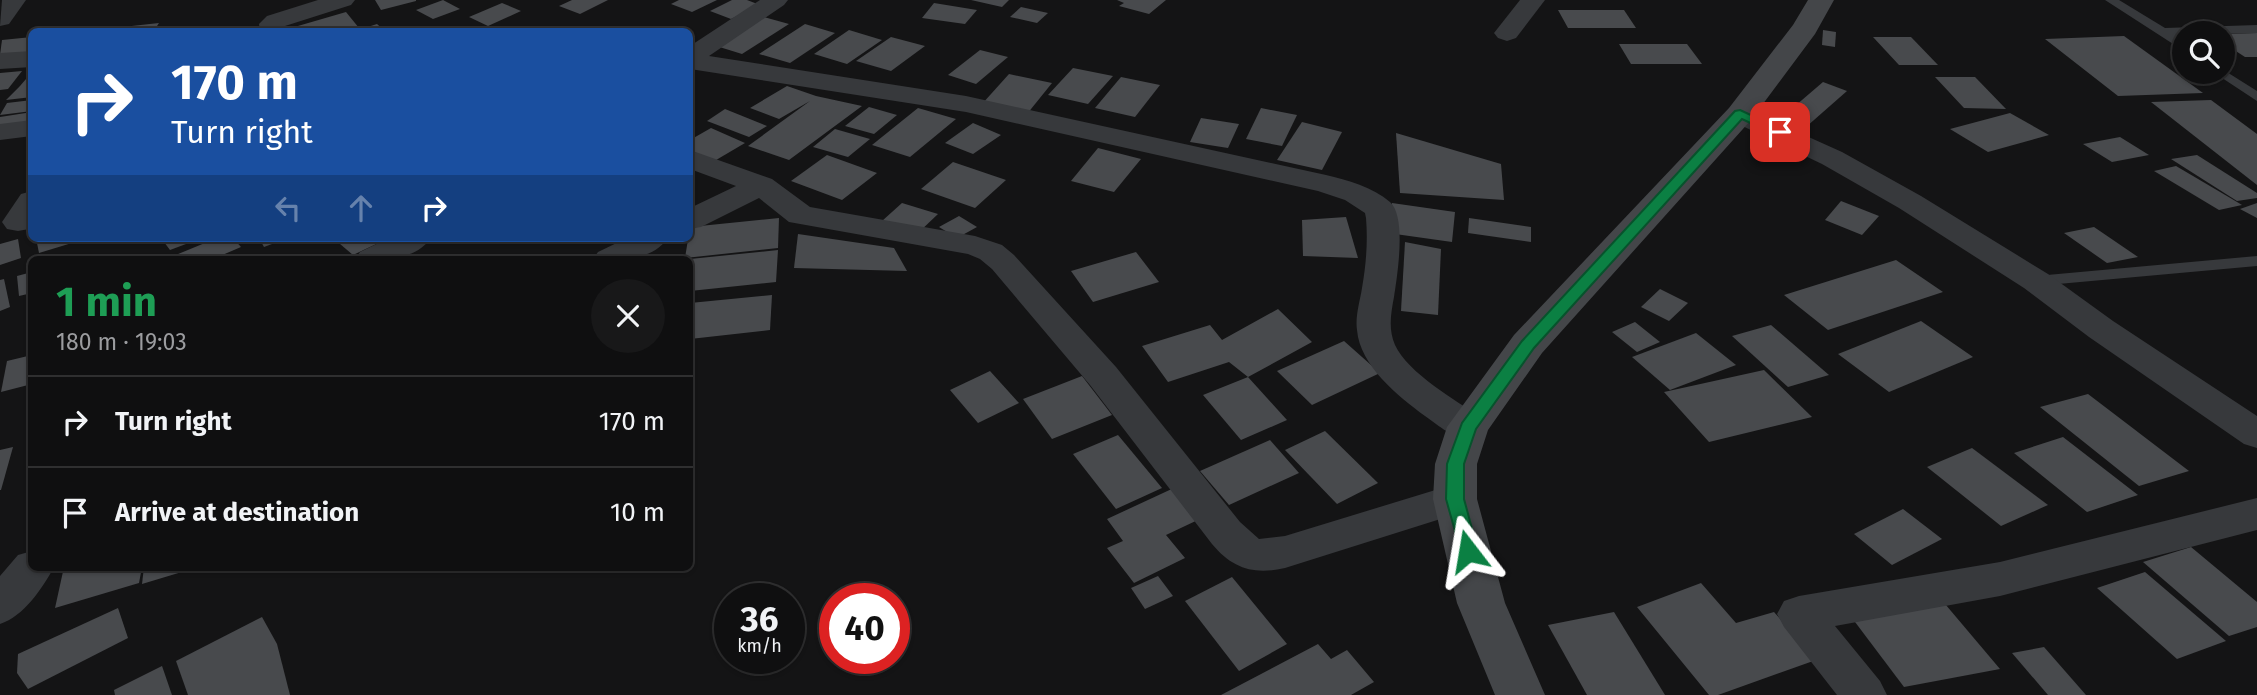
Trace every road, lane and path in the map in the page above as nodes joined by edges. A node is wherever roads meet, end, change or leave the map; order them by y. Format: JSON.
{"nodes":[{"id":1,"x":14,"y":0,"type":"edge"},
{"id":2,"x":343,"y":0,"type":"edge"},
{"id":3,"x":776,"y":0,"type":"edge"},
{"id":4,"x":1533,"y":0,"type":"edge"},
{"id":5,"x":1821,"y":0,"type":"edge"},
{"id":6,"x":2111,"y":0,"type":"edge"},
{"id":7,"x":0,"y":19,"type":"edge"},
{"id":8,"x":272,"y":28,"type":"edge"},
{"id":9,"x":2257,"y":29,"type":"edge"},
{"id":10,"x":2163,"y":32,"type":"junction"},
{"id":11,"x":1507,"y":33,"type":"dead end"},
{"id":12,"x":2172,"y":38,"type":"edge"},
{"id":13,"x":693,"y":57,"type":"edge"},
{"id":14,"x":28,"y":59,"type":"edge"},
{"id":15,"x":693,"y":59,"type":"edge"},
{"id":16,"x":0,"y":61,"type":"edge"},
{"id":17,"x":2235,"y":82,"type":"edge"},
{"id":18,"x":2257,"y":97,"type":"edge"},
{"id":19,"x":1740,"y":114,"type":"junction"},
{"id":20,"x":28,"y":128,"type":"edge"},
{"id":21,"x":0,"y":132,"type":"edge"},
{"id":22,"x":693,"y":160,"type":"edge"},
{"id":23,"x":761,"y":186,"type":"junction"},
{"id":24,"x":693,"y":219,"type":"edge"},
{"id":25,"x":407,"y":242,"type":"edge"},
{"id":26,"x":644,"y":242,"type":"edge"},
{"id":27,"x":377,"y":256,"type":"edge"},
{"id":28,"x":615,"y":256,"type":"edge"},
{"id":29,"x":2257,"y":261,"type":"edge"},
{"id":30,"x":2036,"y":281,"type":"junction"},
{"id":31,"x":1468,"y":427,"type":"junction"},
{"id":32,"x":2257,"y":434,"type":"edge"},
{"id":33,"x":1455,"y":499,"type":"junction"},
{"id":34,"x":2257,"y":514,"type":"edge"},
{"id":35,"x":30,"y":571,"type":"edge"},
{"id":36,"x":0,"y":606,"type":"edge"},
{"id":37,"x":1520,"y":695,"type":"edge"},
{"id":38,"x":1864,"y":695,"type":"edge"}],
"edges":[{"from":1,"to":7,"type":"street"},
{"from":2,"to":8,"type":"street"},
{"from":3,"to":13,"type":"street"},
{"from":4,"to":11,"type":"street"},
{"from":5,"to":19,"type":"street"},
{"from":6,"to":10,"type":"lane"},
{"from":9,"to":10,"type":"lane"},
{"from":10,"to":12,"type":"lane"},
{"from":14,"to":16,"type":"street"},
{"from":15,"to":31,"type":"street"},
{"from":17,"to":18,"type":"lane"},
{"from":19,"to":30,"type":"street"},
{"from":19,"to":31,"type":"street"},
{"from":20,"to":21,"type":"street"},
{"from":22,"to":23,"type":"street"},
{"from":23,"to":24,"type":"street"},
{"from":23,"to":33,"type":"street"},
{"from":25,"to":27,"type":"street"},
{"from":26,"to":28,"type":"street"},
{"from":29,"to":30,"type":"lane"},
{"from":30,"to":32,"type":"street"},
{"from":31,"to":33,"type":"street"},
{"from":33,"to":37,"type":"street"},
{"from":34,"to":38,"type":"street"},
{"from":35,"to":36,"type":"street"}]}
